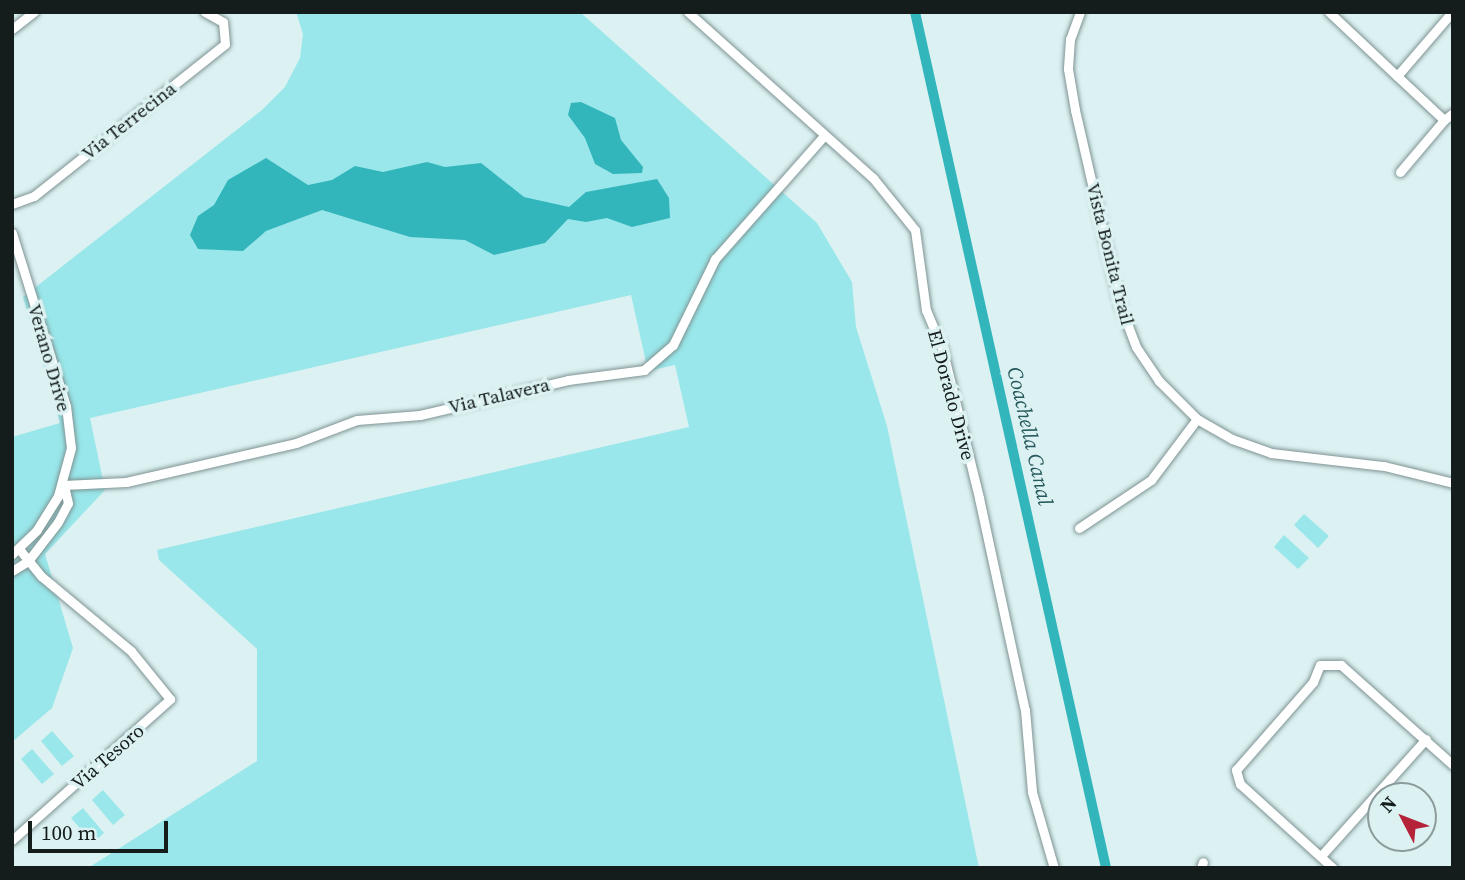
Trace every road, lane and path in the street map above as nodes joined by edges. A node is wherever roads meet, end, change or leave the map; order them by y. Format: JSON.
{"nodes":[{"id":1,"x":34,"y":12,"type":"edge"},
{"id":2,"x":205,"y":12,"type":"edge"},
{"id":3,"x":688,"y":12,"type":"edge"},
{"id":4,"x":1080,"y":12,"type":"edge"},
{"id":5,"x":1329,"y":12,"type":"edge"},
{"id":6,"x":1452,"y":12,"type":"edge"},
{"id":7,"x":12,"y":29,"type":"edge"},
{"id":8,"x":1398,"y":76,"type":"junction"},
{"id":9,"x":1453,"y":113,"type":"edge"},
{"id":10,"x":1444,"y":120,"type":"junction"},
{"id":11,"x":824,"y":136,"type":"junction"},
{"id":12,"x":1399,"y":172,"type":"dead end"},
{"id":13,"x":12,"y":204,"type":"edge"},
{"id":14,"x":12,"y":233,"type":"edge"},
{"id":15,"x":1197,"y":419,"type":"junction"},
{"id":16,"x":1453,"y":483,"type":"edge"},
{"id":17,"x":64,"y":485,"type":"junction"},
{"id":18,"x":1079,"y":528,"type":"dead end"},
{"id":19,"x":15,"y":552,"type":"edge"},
{"id":20,"x":28,"y":561,"type":"junction"},
{"id":21,"x":12,"y":571,"type":"edge"},
{"id":22,"x":1426,"y":739,"type":"junction"},
{"id":23,"x":1453,"y":765,"type":"edge"},
{"id":24,"x":12,"y":840,"type":"edge"},
{"id":25,"x":1321,"y":856,"type":"junction"},
{"id":26,"x":1054,"y":868,"type":"edge"},
{"id":27,"x":1333,"y":868,"type":"edge"}],
"edges":[{"from":1,"to":7,"type":"street"},
{"from":2,"to":13,"type":"street","name":"Via Terrecina"},
{"from":3,"to":11,"type":"street","name":"El Dorado Drive"},
{"from":4,"to":15,"type":"street","name":"Vista Bonita Trail"},
{"from":5,"to":8,"type":"street"},
{"from":6,"to":8,"type":"street"},
{"from":8,"to":10,"type":"street"},
{"from":9,"to":10,"type":"street"},
{"from":10,"to":12,"type":"street"},
{"from":11,"to":17,"type":"street","name":"Via Talavera"},
{"from":11,"to":26,"type":"street","name":"El Dorado Drive"},
{"from":14,"to":17,"type":"street","name":"Verano Drive"},
{"from":15,"to":16,"type":"street","name":"Vista Bonita Trail"},
{"from":15,"to":18,"type":"street"},
{"from":17,"to":19,"type":"street"},
{"from":17,"to":20,"type":"street","name":"Verano Drive"},
{"from":19,"to":20,"type":"street"},
{"from":20,"to":21,"type":"street"},
{"from":20,"to":24,"type":"street","name":"Via Tesoro"},
{"from":22,"to":23,"type":"street"},
{"from":22,"to":25,"type":"street"},
{"from":22,"to":25,"type":"street"},
{"from":25,"to":27,"type":"street"}]}
